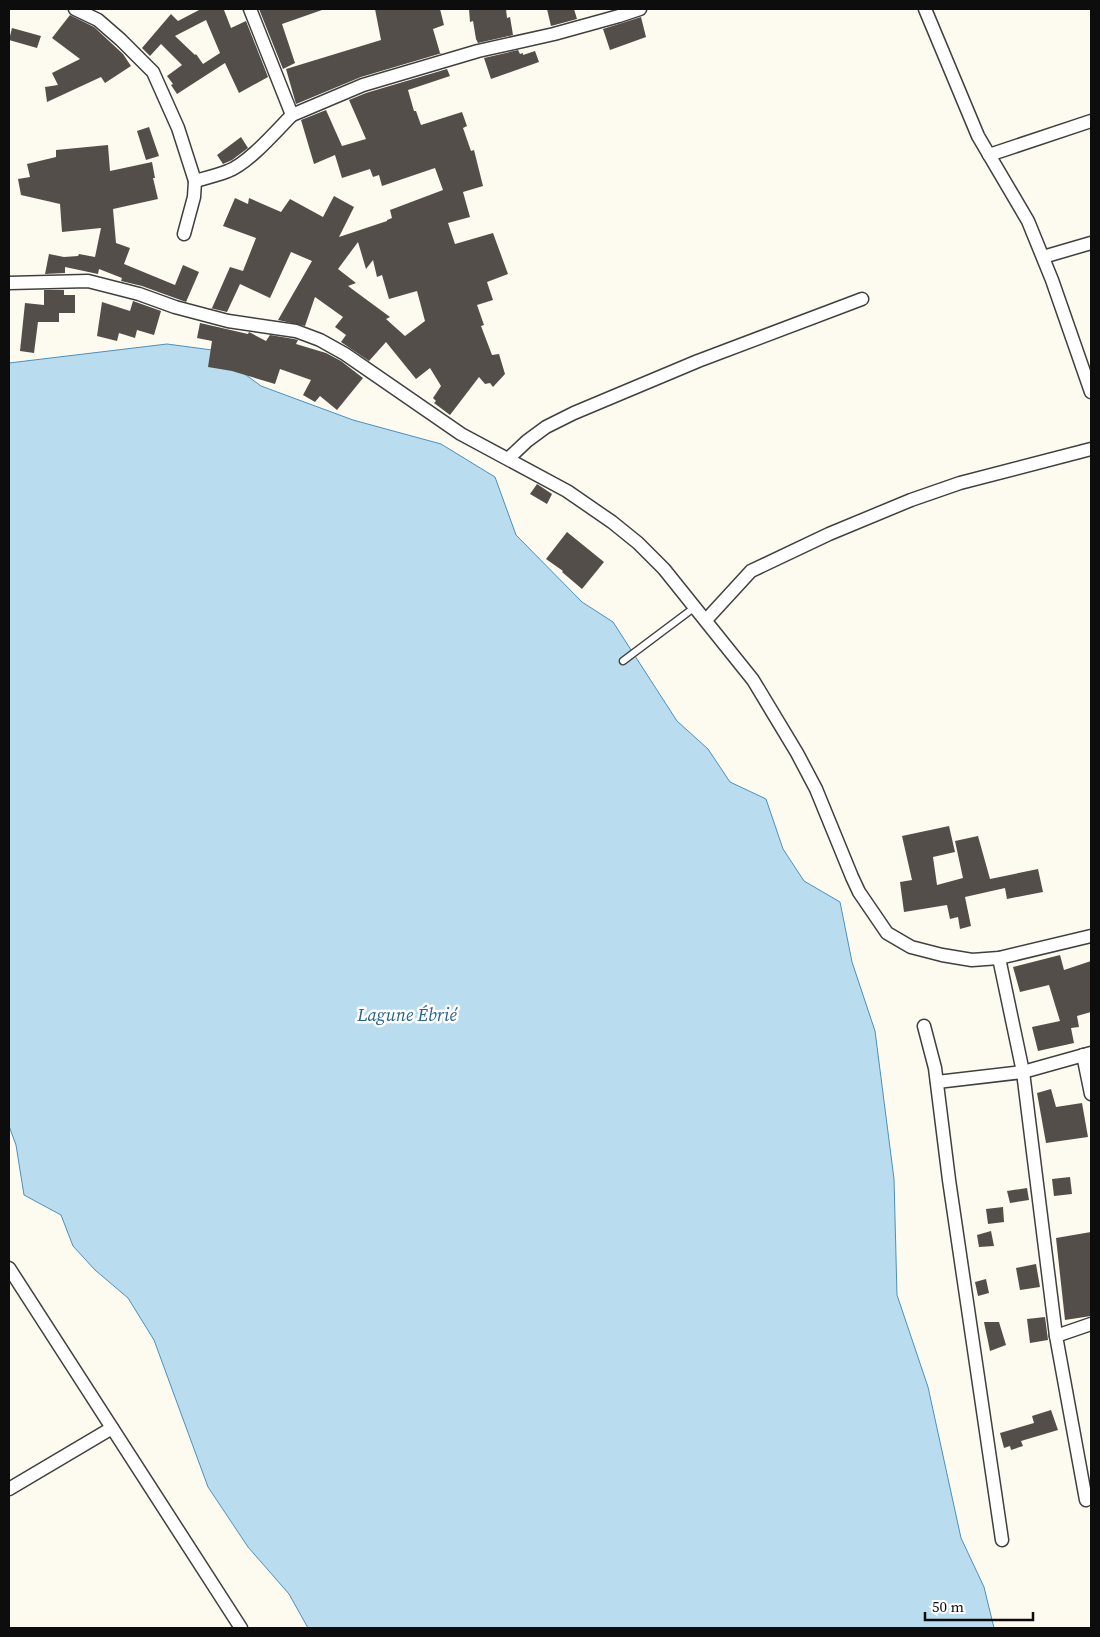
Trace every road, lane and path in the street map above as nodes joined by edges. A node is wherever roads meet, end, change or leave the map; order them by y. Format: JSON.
{"nodes":[{"id":1,"x":75,"y":9,"type":"edge"},
{"id":2,"x":250,"y":9,"type":"edge"},
{"id":3,"x":640,"y":9,"type":"edge"},
{"id":4,"x":925,"y":9,"type":"edge"},
{"id":5,"x":292,"y":115,"type":"junction"},
{"id":6,"x":1091,"y":120,"type":"edge"},
{"id":7,"x":989,"y":155,"type":"junction"},
{"id":8,"x":195,"y":181,"type":"junction"},
{"id":9,"x":184,"y":234,"type":"dead end"},
{"id":10,"x":1091,"y":243,"type":"edge"},
{"id":11,"x":1043,"y":257,"type":"junction"},
{"id":12,"x":9,"y":283,"type":"edge"},
{"id":13,"x":862,"y":300,"type":"dead end"},
{"id":14,"x":1091,"y":392,"type":"edge"},
{"id":15,"x":1091,"y":449,"type":"edge"},
{"id":16,"x":509,"y":458,"type":"junction"},
{"id":17,"x":695,"y":607,"type":"junction"},
{"id":18,"x":706,"y":620,"type":"junction"},
{"id":19,"x":624,"y":661,"type":"dead end"},
{"id":20,"x":1091,"y":936,"type":"edge"},
{"id":21,"x":999,"y":958,"type":"junction"},
{"id":22,"x":924,"y":1026,"type":"dead end"},
{"id":23,"x":1087,"y":1054,"type":"edge"},
{"id":24,"x":1023,"y":1072,"type":"junction"},
{"id":25,"x":937,"y":1082,"type":"junction"},
{"id":26,"x":1091,"y":1094,"type":"edge"},
{"id":27,"x":9,"y":1268,"type":"edge"},
{"id":28,"x":1091,"y":1324,"type":"edge"},
{"id":29,"x":1056,"y":1336,"type":"junction"},
{"id":30,"x":112,"y":1428,"type":"junction"},
{"id":31,"x":9,"y":1489,"type":"edge"},
{"id":32,"x":1086,"y":1500,"type":"dead end"},
{"id":33,"x":1002,"y":1540,"type":"dead end"},
{"id":34,"x":241,"y":1628,"type":"edge"}],
"edges":[{"from":1,"to":8,"type":"street"},
{"from":2,"to":5,"type":"street"},
{"from":3,"to":5,"type":"street"},
{"from":4,"to":7,"type":"street"},
{"from":5,"to":8,"type":"street"},
{"from":6,"to":7,"type":"street"},
{"from":7,"to":11,"type":"street"},
{"from":8,"to":9,"type":"street"},
{"from":10,"to":11,"type":"street"},
{"from":11,"to":14,"type":"street"},
{"from":12,"to":16,"type":"street"},
{"from":13,"to":16,"type":"street"},
{"from":15,"to":18,"type":"street"},
{"from":16,"to":17,"type":"street"},
{"from":17,"to":18,"type":"street"},
{"from":17,"to":19,"type":"lane"},
{"from":18,"to":21,"type":"street"},
{"from":20,"to":21,"type":"street"},
{"from":21,"to":24,"type":"street"},
{"from":22,"to":25,"type":"street"},
{"from":23,"to":24,"type":"street"},
{"from":23,"to":26,"type":"street"},
{"from":24,"to":25,"type":"street"},
{"from":24,"to":29,"type":"street"},
{"from":25,"to":33,"type":"street"},
{"from":27,"to":30,"type":"street"},
{"from":28,"to":29,"type":"street"},
{"from":29,"to":32,"type":"street"},
{"from":30,"to":31,"type":"street"},
{"from":30,"to":34,"type":"street"}]}
